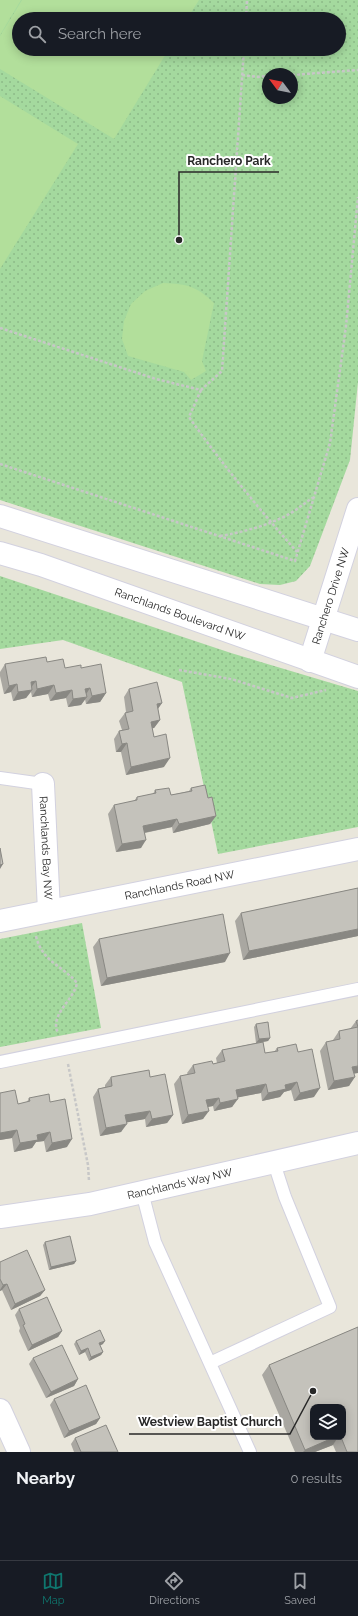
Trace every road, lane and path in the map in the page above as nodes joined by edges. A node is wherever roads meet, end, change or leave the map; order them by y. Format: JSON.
{"nodes":[{"id":1,"x":247,"y":0,"type":"edge"},
{"id":2,"x":246,"y":12,"type":"edge"},
{"id":3,"x":243,"y":56,"type":"edge"},
{"id":4,"x":358,"y":70,"type":"edge"},
{"id":5,"x":242,"y":74,"type":"junction"},
{"id":6,"x":298,"y":75,"type":"edge"},
{"id":7,"x":262,"y":77,"type":"edge"},
{"id":8,"x":358,"y":197,"type":"edge"},
{"id":9,"x":0,"y":328,"type":"edge"},
{"id":10,"x":201,"y":390,"type":"junction"},
{"id":11,"x":0,"y":464,"type":"edge"},
{"id":12,"x":314,"y":497,"type":"junction"},
{"id":13,"x":358,"y":509,"type":"edge"},
{"id":14,"x":0,"y":516,"type":"edge"},
{"id":15,"x":271,"y":522,"type":"junction"},
{"id":16,"x":220,"y":536,"type":"junction"},
{"id":17,"x":298,"y":552,"type":"junction"},
{"id":18,"x":0,"y":553,"type":"edge"},
{"id":19,"x":322,"y":619,"type":"junction"},
{"id":20,"x":358,"y":630,"type":"edge"},
{"id":21,"x":310,"y":661,"type":"junction"},
{"id":22,"x":179,"y":670,"type":"dead end"},
{"id":23,"x":358,"y":677,"type":"edge"},
{"id":24,"x":328,"y":689,"type":"dead end"},
{"id":25,"x":0,"y":778,"type":"edge"},
{"id":26,"x":43,"y":784,"type":"joint"},
{"id":27,"x":358,"y":849,"type":"edge"},
{"id":28,"x":49,"y":911,"type":"junction"},
{"id":29,"x":0,"y":922,"type":"edge"},
{"id":30,"x":358,"y":989,"type":"edge"},
{"id":31,"x":0,"y":1062,"type":"edge"},
{"id":32,"x":358,"y":1143,"type":"edge"},
{"id":33,"x":274,"y":1163,"type":"junction"},
{"id":34,"x":142,"y":1192,"type":"junction"},
{"id":35,"x":0,"y":1217,"type":"edge"},
{"id":36,"x":210,"y":1363,"type":"junction"},
{"id":37,"x":0,"y":1410,"type":"edge"},
{"id":38,"x":19,"y":1452,"type":"edge"},
{"id":39,"x":250,"y":1452,"type":"edge"}],
"edges":[{"from":1,"to":2,"type":"path"},
{"from":3,"to":5,"type":"path"},
{"from":4,"to":6,"type":"path"},
{"from":5,"to":7,"type":"path"},
{"from":5,"to":10,"type":"path"},
{"from":8,"to":12,"type":"path"},
{"from":9,"to":10,"type":"path"},
{"from":10,"to":15,"type":"path"},
{"from":11,"to":16,"type":"path"},
{"from":12,"to":15,"type":"path"},
{"from":12,"to":17,"type":"path"},
{"from":13,"to":19,"type":"street","name":"Ranchero Drive NW"},
{"from":14,"to":19,"type":"street"},
{"from":15,"to":16,"type":"path"},
{"from":15,"to":17,"type":"path"},
{"from":16,"to":17,"type":"path"},
{"from":18,"to":21,"type":"street","name":"Ranchlands Boulevard NW"},
{"from":19,"to":20,"type":"street"},
{"from":19,"to":21,"type":"street","name":"Ranchero Drive NW"},
{"from":21,"to":23,"type":"street","name":"Ranchlands Boulevard NW"},
{"from":22,"to":24,"type":"path"},
{"from":25,"to":26,"type":"lane"},
{"from":26,"to":28,"type":"street","name":"Ranchlands Bay NW"},
{"from":27,"to":28,"type":"street","name":"Ranchlands Road NW"},
{"from":28,"to":29,"type":"street","name":"Ranchlands Road NW"},
{"from":30,"to":31,"type":"lane"},
{"from":32,"to":33,"type":"street","name":"Ranchlands Way NW"},
{"from":33,"to":34,"type":"street","name":"Ranchlands Way NW"},
{"from":33,"to":36,"type":"lane"},
{"from":34,"to":35,"type":"street","name":"Ranchlands Way NW"},
{"from":34,"to":36,"type":"lane"},
{"from":36,"to":39,"type":"lane"},
{"from":37,"to":38,"type":"street"}]}
